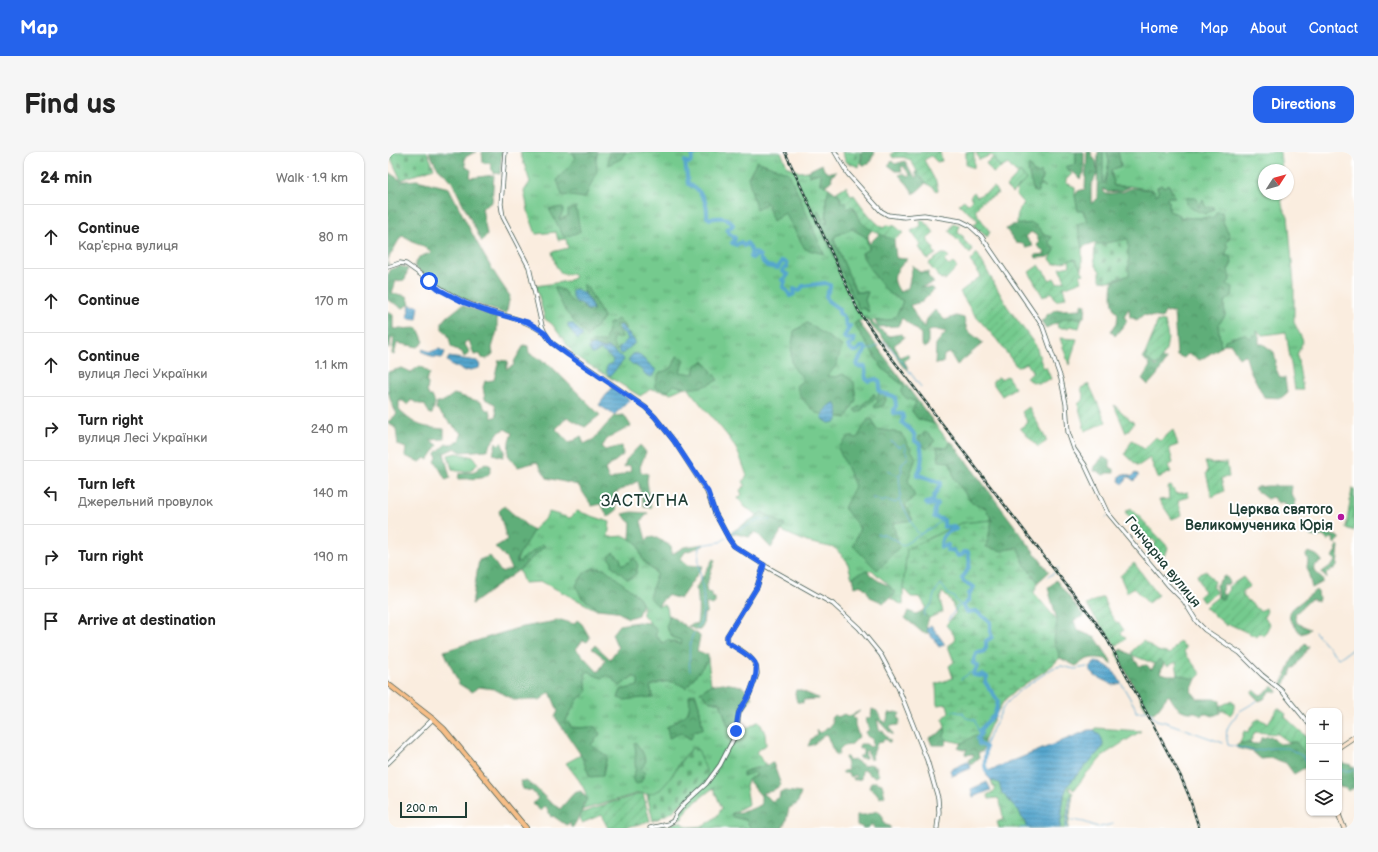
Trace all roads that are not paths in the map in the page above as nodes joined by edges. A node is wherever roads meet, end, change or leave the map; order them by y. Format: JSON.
{"nodes":[{"id":1,"x":505,"y":152,"type":"edge"},
{"id":2,"x":834,"y":152,"type":"edge"},
{"id":3,"x":388,"y":267,"type":"edge"},
{"id":4,"x":542,"y":324,"type":"junction"},
{"id":5,"x":536,"y":327,"type":"junction"},
{"id":6,"x":545,"y":333,"type":"junction"},
{"id":7,"x":764,"y":565,"type":"junction"},
{"id":8,"x":388,"y":684,"type":"edge"},
{"id":9,"x":433,"y":719,"type":"junction"},
{"id":10,"x":1306,"y":720,"type":"edge"},
{"id":11,"x":1354,"y":737,"type":"edge"},
{"id":12,"x":1342,"y":745,"type":"edge"},
{"id":13,"x":388,"y":763,"type":"edge"},
{"id":14,"x":1339,"y":816,"type":"edge"},
{"id":15,"x":526,"y":828,"type":"edge"},
{"id":16,"x":650,"y":828,"type":"edge"},
{"id":17,"x":937,"y":828,"type":"edge"},
{"id":18,"x":1344,"y":828,"type":"edge"}],
"edges":[{"from":1,"to":4,"type":"street"},
{"from":2,"to":10,"type":"street","name":"Гончарна вулиця"},
{"from":3,"to":5,"type":"street"},
{"from":4,"to":5,"type":"street"},
{"from":4,"to":6,"type":"street"},
{"from":5,"to":6,"type":"street"},
{"from":6,"to":7,"type":"street"},
{"from":7,"to":16,"type":"street"},
{"from":7,"to":17,"type":"street"},
{"from":8,"to":9,"type":"main road"},
{"from":9,"to":13,"type":"street"},
{"from":9,"to":15,"type":"main road"},
{"from":11,"to":12,"type":"main road"},
{"from":14,"to":18,"type":"main road"}]}
